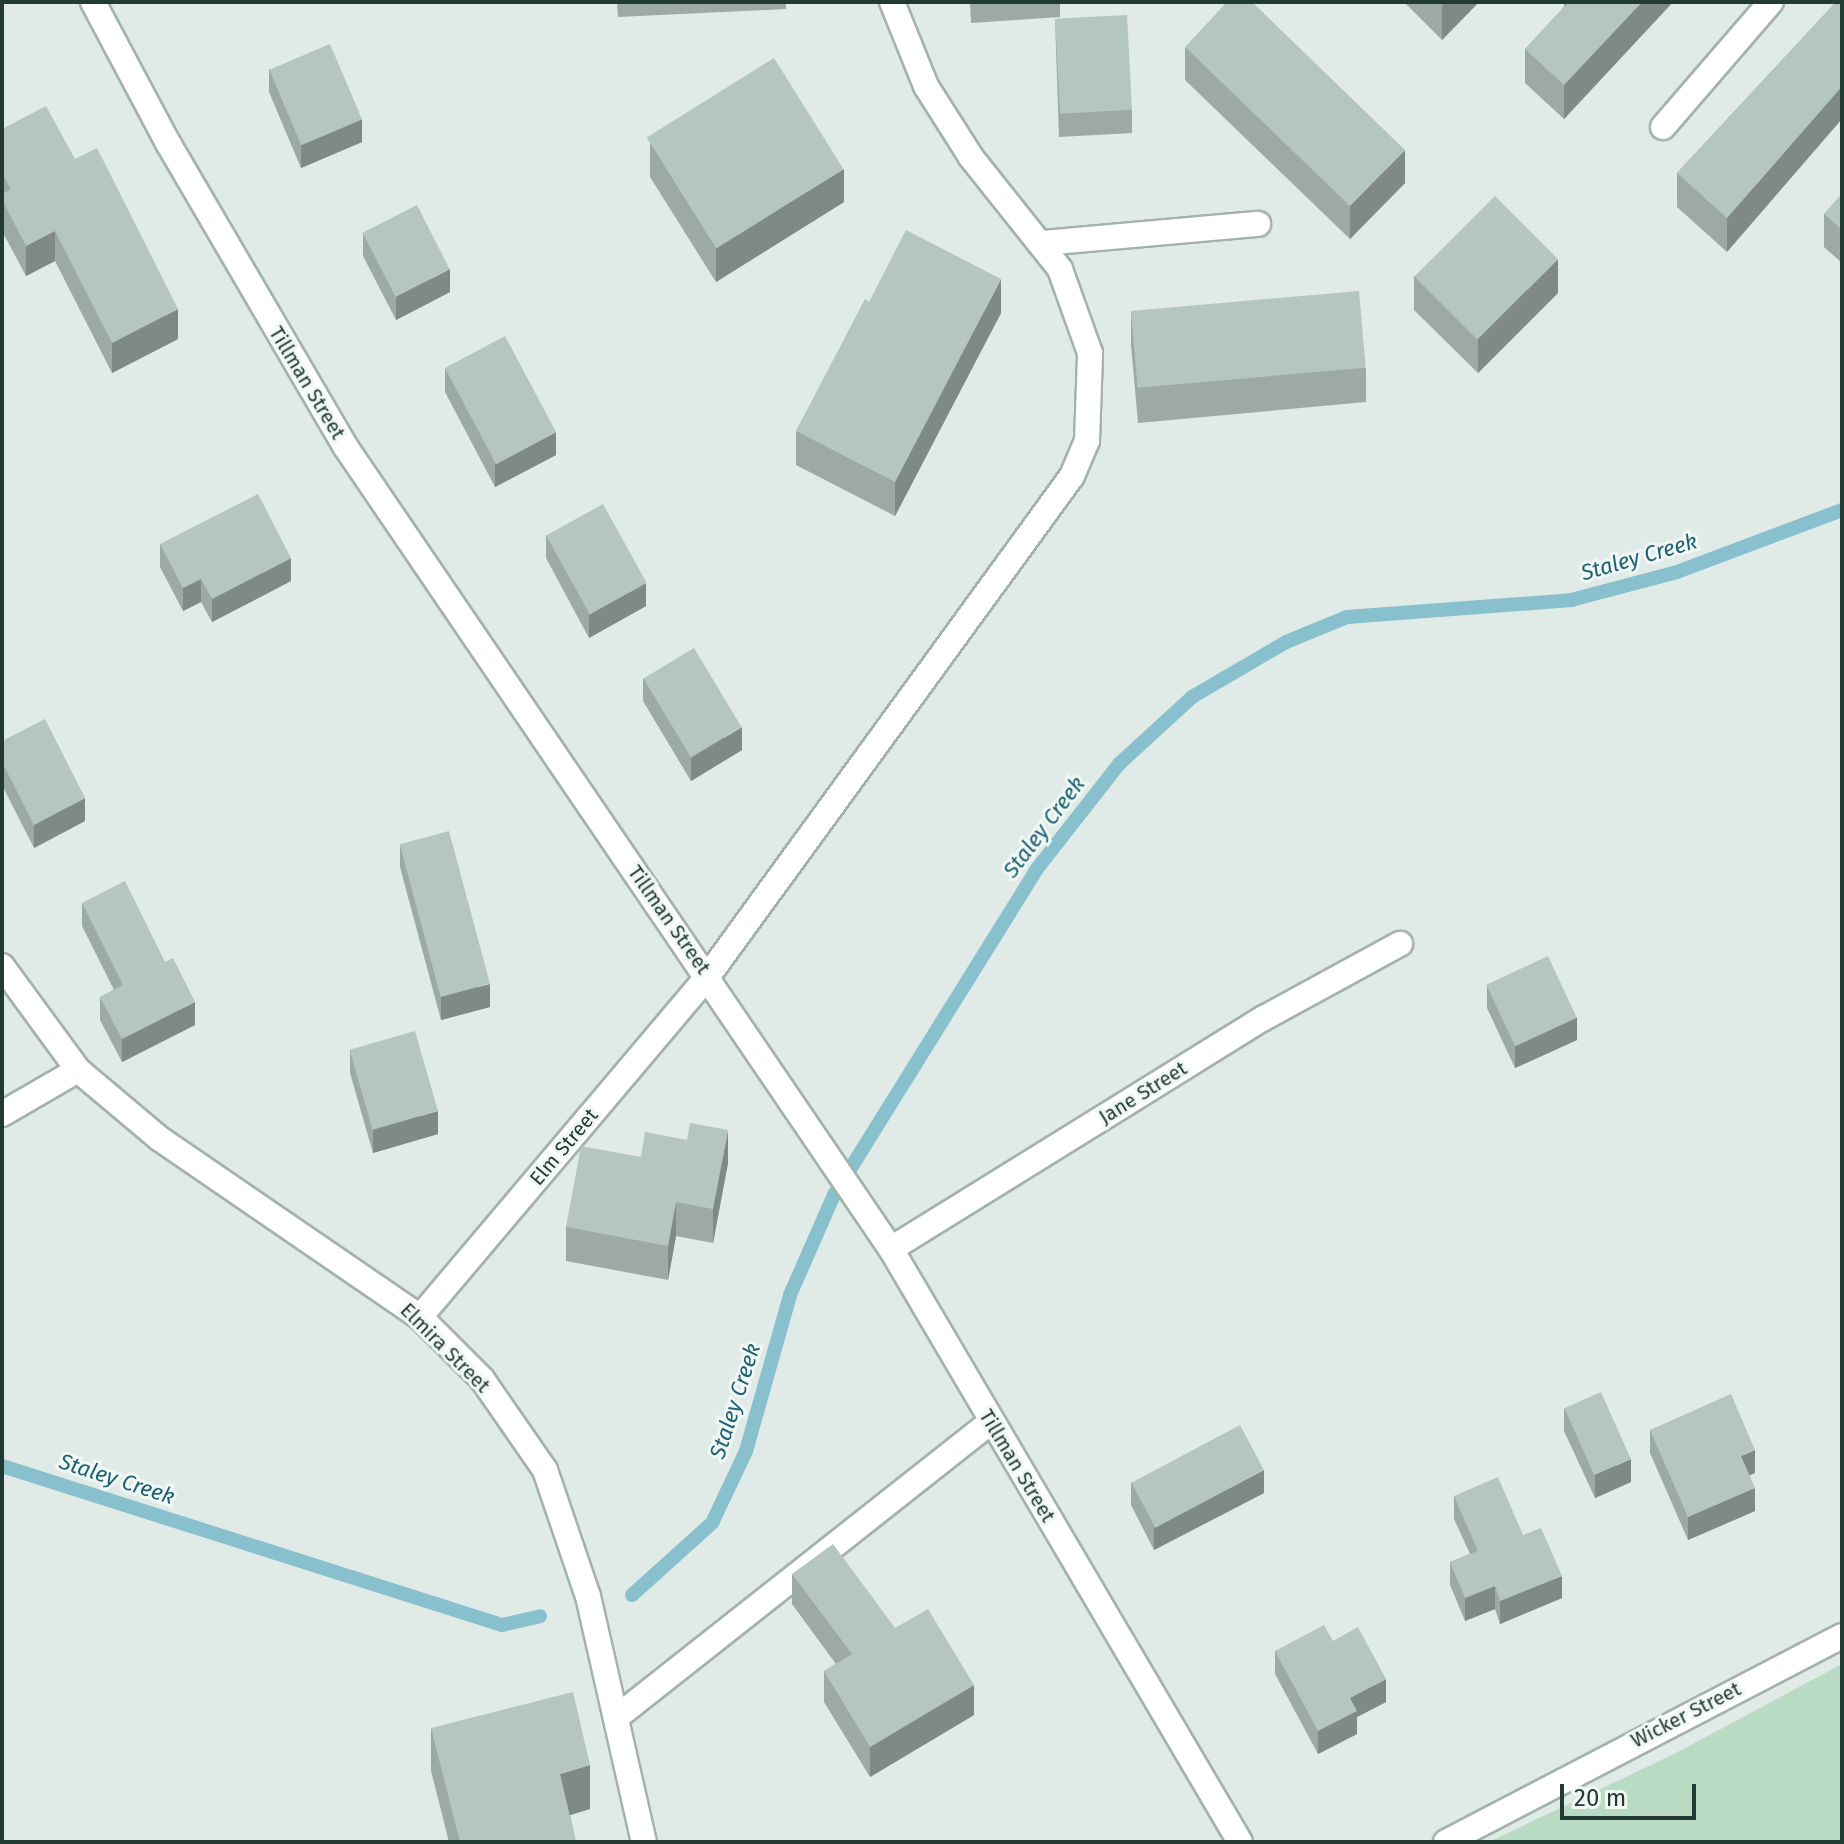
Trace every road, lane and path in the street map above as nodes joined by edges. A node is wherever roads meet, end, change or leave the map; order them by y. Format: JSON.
{"nodes":[{"id":1,"x":93,"y":2,"type":"edge"},
{"id":2,"x":892,"y":2,"type":"edge"},
{"id":3,"x":1771,"y":2,"type":"edge"},
{"id":4,"x":1663,"y":127,"type":"dead end"},
{"id":5,"x":1258,"y":224,"type":"dead end"},
{"id":6,"x":1044,"y":243,"type":"junction"},
{"id":7,"x":1400,"y":944,"type":"dead end"},
{"id":8,"x":2,"y":966,"type":"edge"},
{"id":9,"x":708,"y":976,"type":"junction"},
{"id":10,"x":78,"y":1070,"type":"junction"},
{"id":11,"x":2,"y":1114,"type":"edge"},
{"id":12,"x":891,"y":1249,"type":"junction"},
{"id":13,"x":420,"y":1317,"type":"junction"},
{"id":14,"x":990,"y":1422,"type":"junction"},
{"id":15,"x":1842,"y":1636,"type":"edge"},
{"id":16,"x":617,"y":1717,"type":"junction"},
{"id":17,"x":644,"y":1842,"type":"edge"},
{"id":18,"x":1240,"y":1842,"type":"edge"},
{"id":19,"x":1446,"y":1842,"type":"edge"}],
"edges":[{"from":1,"to":9,"type":"street","name":"Tillman Street"},
{"from":2,"to":6,"type":"street","name":"Elm Street"},
{"from":3,"to":4,"type":"street"},
{"from":5,"to":6,"type":"street"},
{"from":6,"to":9,"type":"street","name":"Elm Street"},
{"from":7,"to":12,"type":"street","name":"Jane Street"},
{"from":8,"to":10,"type":"street","name":"Elmira Street"},
{"from":9,"to":12,"type":"street","name":"Tillman Street"},
{"from":9,"to":13,"type":"street","name":"Elm Street"},
{"from":10,"to":11,"type":"street"},
{"from":10,"to":13,"type":"street","name":"Elmira Street"},
{"from":12,"to":14,"type":"street","name":"Tillman Street"},
{"from":13,"to":16,"type":"street","name":"Elmira Street"},
{"from":14,"to":16,"type":"street"},
{"from":14,"to":18,"type":"street","name":"Tillman Street"},
{"from":15,"to":19,"type":"street","name":"Wicker Street"},
{"from":16,"to":17,"type":"street","name":"Elmira Street"}]}
